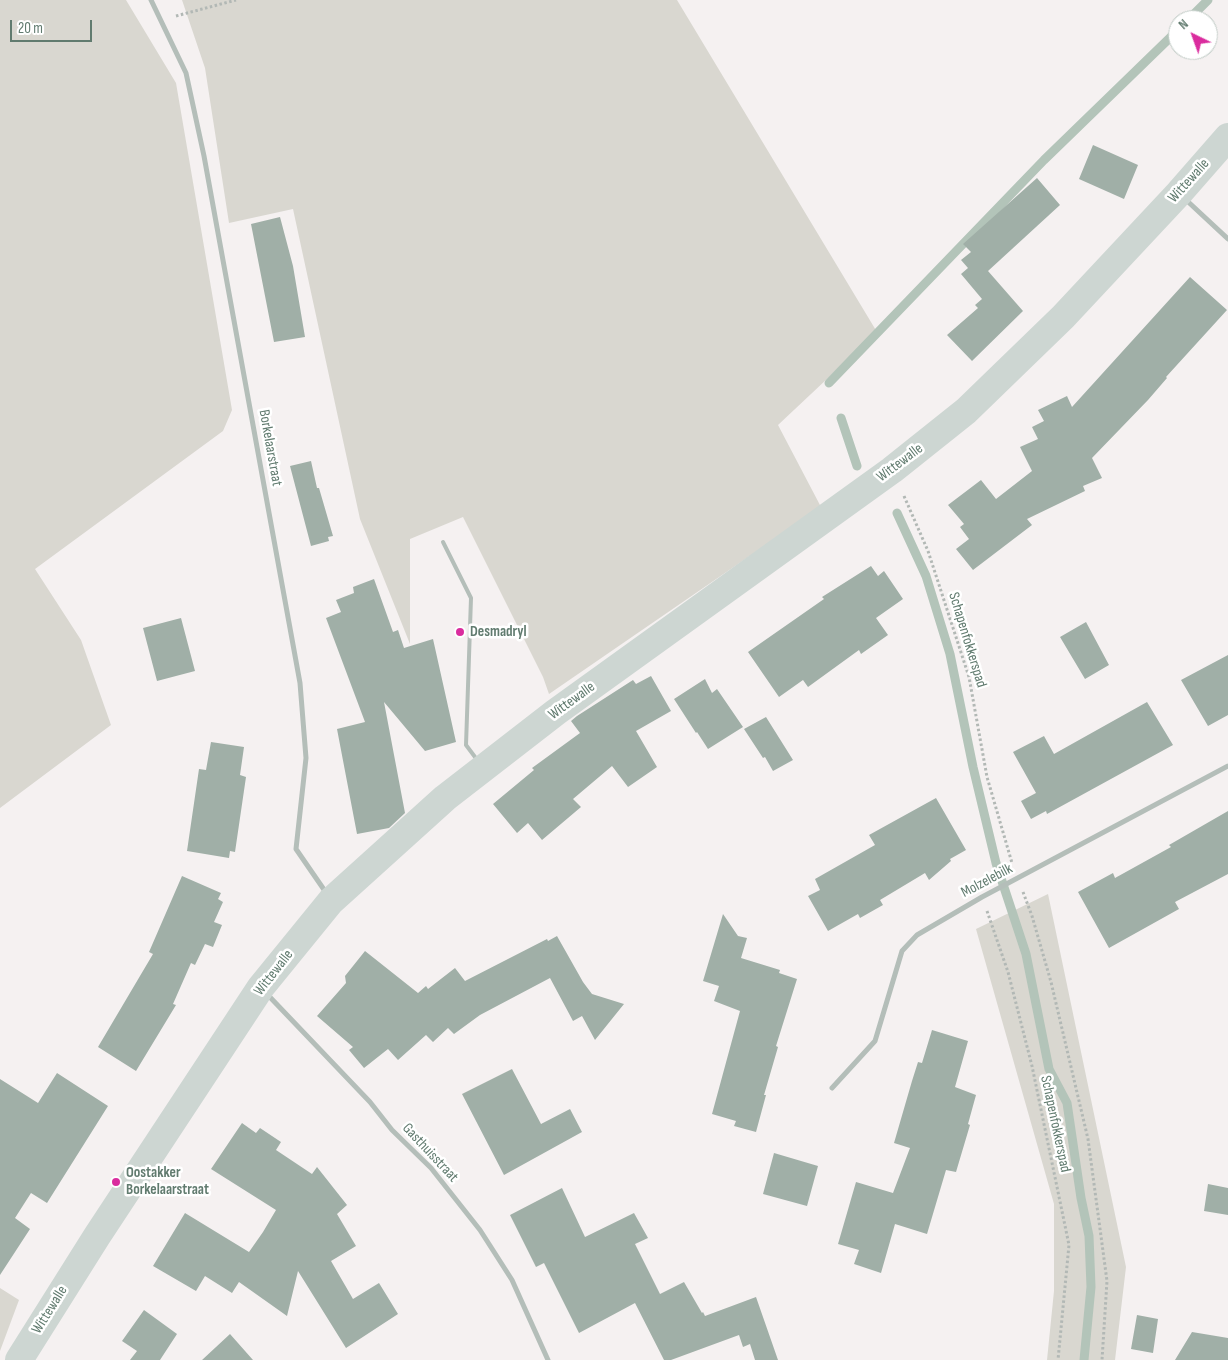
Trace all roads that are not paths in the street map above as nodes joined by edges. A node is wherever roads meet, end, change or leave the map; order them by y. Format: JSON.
{"nodes":[{"id":1,"x":151,"y":0,"type":"edge"},
{"id":2,"x":1228,"y":137,"type":"edge"},
{"id":3,"x":1179,"y":193,"type":"junction"},
{"id":4,"x":1228,"y":239,"type":"edge"},
{"id":5,"x":443,"y":542,"type":"dead end"},
{"id":6,"x":1228,"y":766,"type":"edge"},
{"id":7,"x":484,"y":769,"type":"junction"},
{"id":8,"x":331,"y":901,"type":"junction"},
{"id":9,"x":261,"y":987,"type":"junction"},
{"id":10,"x":832,"y":1088,"type":"dead end"},
{"id":11,"x":19,"y":1360,"type":"edge"},
{"id":12,"x":548,"y":1360,"type":"edge"}],
"edges":[{"from":1,"to":8,"type":"street","name":"Borkelaarstraat"},
{"from":2,"to":3,"type":"street","name":"Wittewalle"},
{"from":3,"to":4,"type":"street"},
{"from":3,"to":7,"type":"street","name":"Wittewalle"},
{"from":5,"to":7,"type":"lane"},
{"from":6,"to":10,"type":"street","name":"Molzelebilk"},
{"from":7,"to":8,"type":"street","name":"Wittewalle"},
{"from":8,"to":9,"type":"street","name":"Wittewalle"},
{"from":9,"to":11,"type":"street","name":"Wittewalle"},
{"from":9,"to":12,"type":"street","name":"Gasthuisstraat"}]}
